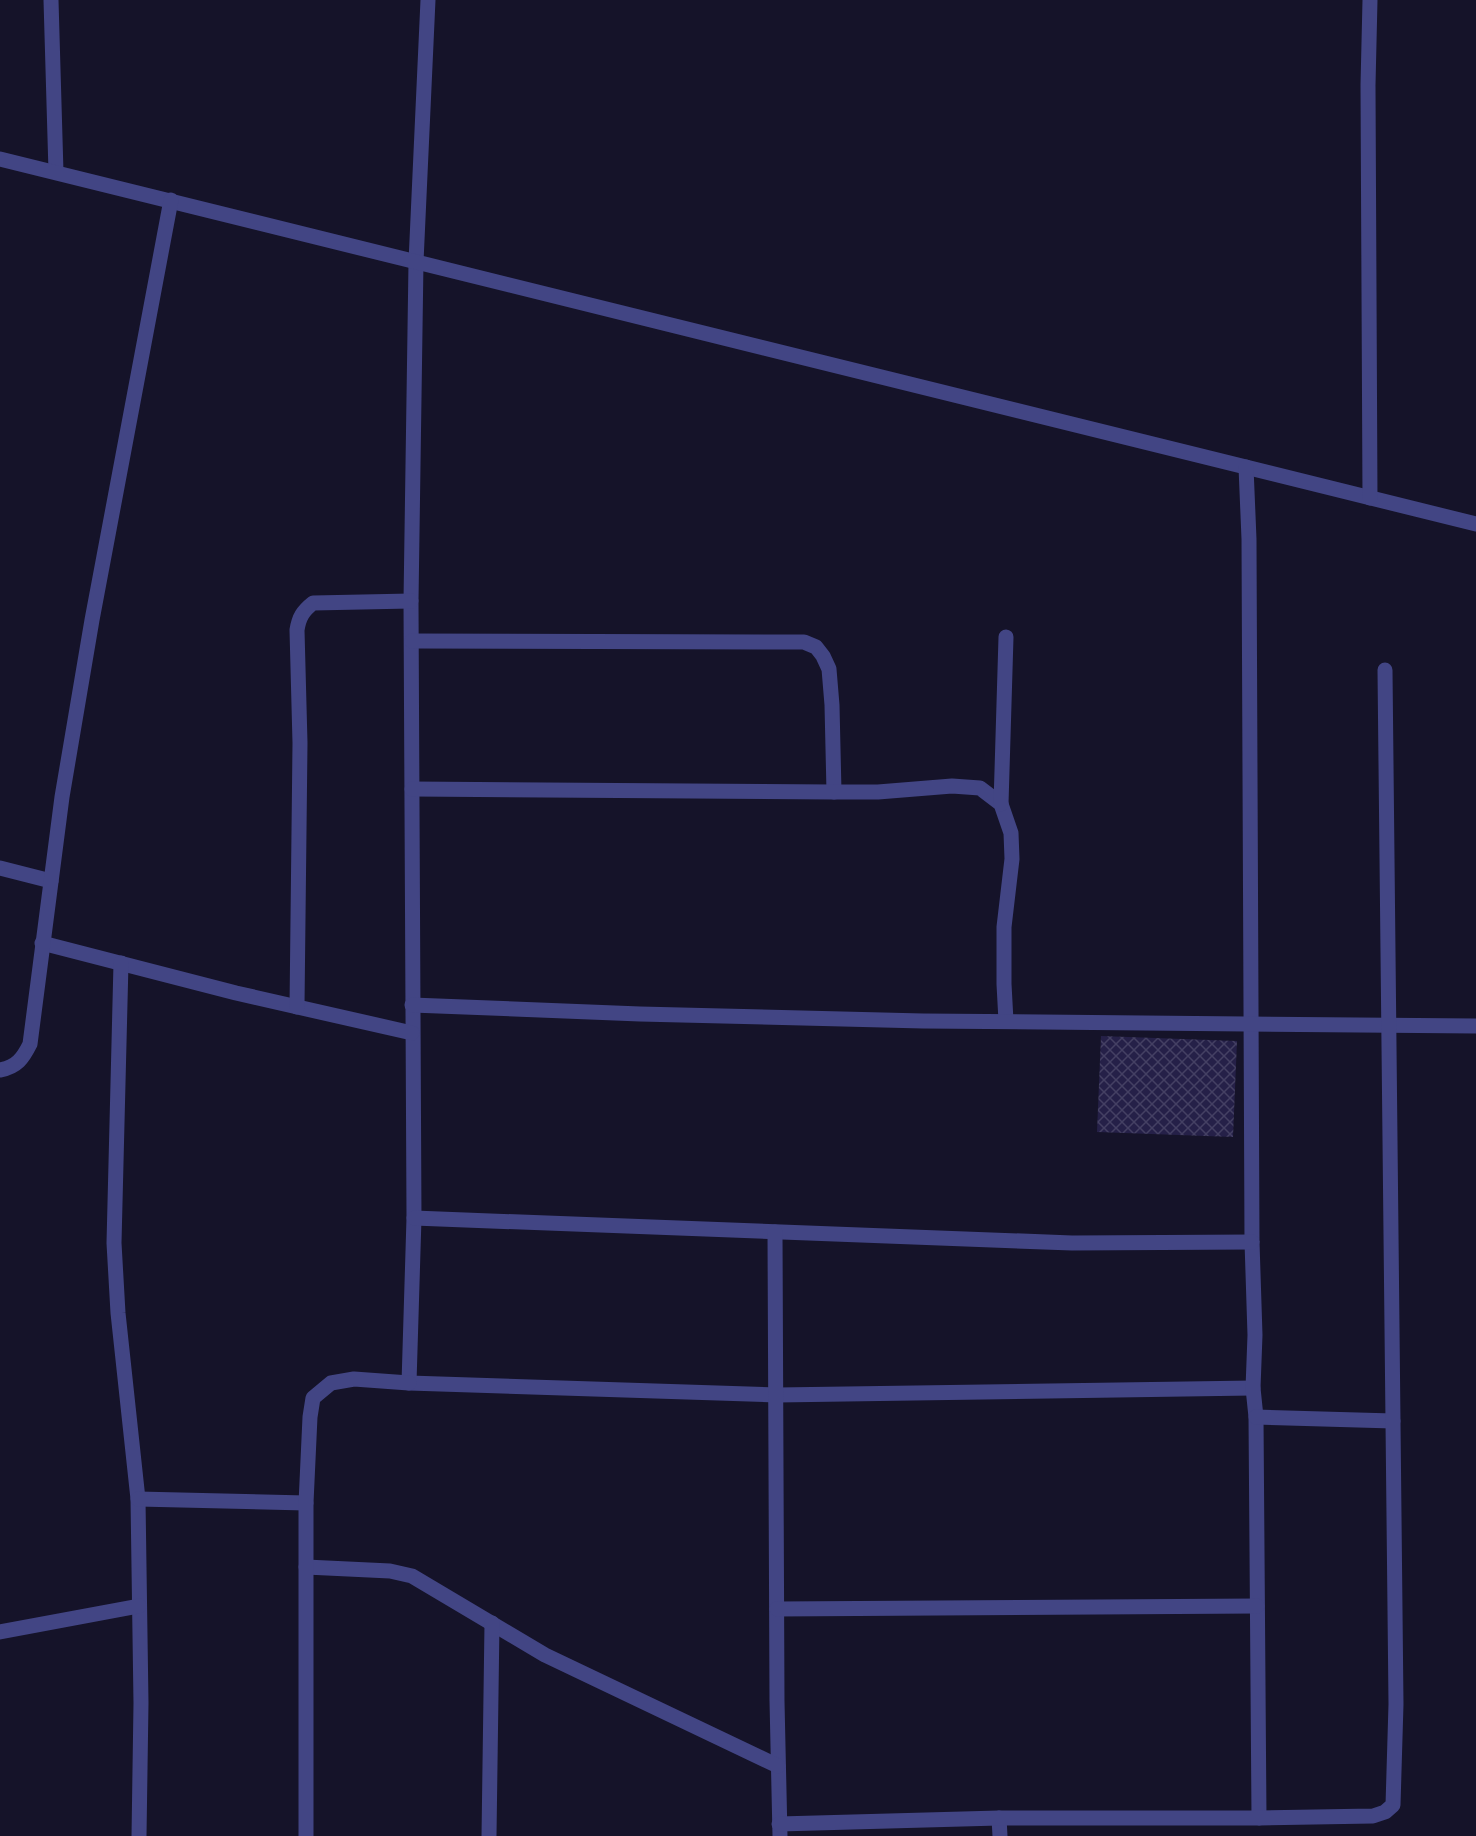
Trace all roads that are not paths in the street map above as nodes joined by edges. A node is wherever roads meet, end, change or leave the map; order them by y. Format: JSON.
{"nodes":[{"id":1,"x":51,"y":0,"type":"edge"},
{"id":2,"x":428,"y":0,"type":"edge"},
{"id":3,"x":1370,"y":0,"type":"edge"},
{"id":4,"x":0,"y":159,"type":"edge"},
{"id":5,"x":56,"y":172,"type":"junction"},
{"id":6,"x":171,"y":200,"type":"junction"},
{"id":7,"x":416,"y":262,"type":"junction"},
{"id":8,"x":1246,"y":467,"type":"junction"},
{"id":9,"x":1370,"y":498,"type":"junction"},
{"id":10,"x":1476,"y":524,"type":"edge"},
{"id":11,"x":411,"y":601,"type":"junction"},
{"id":12,"x":1006,"y":637,"type":"dead end"},
{"id":13,"x":412,"y":641,"type":"junction"},
{"id":14,"x":1385,"y":670,"type":"dead end"},
{"id":15,"x":412,"y":789,"type":"junction"},
{"id":16,"x":834,"y":792,"type":"junction"},
{"id":17,"x":1001,"y":804,"type":"junction"},
{"id":18,"x":0,"y":868,"type":"edge"},
{"id":19,"x":51,"y":881,"type":"junction"},
{"id":20,"x":42,"y":943,"type":"junction"},
{"id":21,"x":121,"y":963,"type":"junction"},
{"id":22,"x":412,"y":1005,"type":"junction"},
{"id":23,"x":297,"y":1007,"type":"junction"},
{"id":24,"x":1006,"y":1021,"type":"junction"},
{"id":25,"x":1251,"y":1026,"type":"junction"},
{"id":26,"x":1476,"y":1026,"type":"edge"},
{"id":27,"x":1388,"y":1027,"type":"junction"},
{"id":28,"x":412,"y":1033,"type":"junction"},
{"id":29,"x":0,"y":1070,"type":"edge"},
{"id":30,"x":414,"y":1218,"type":"junction"},
{"id":31,"x":775,"y":1232,"type":"junction"},
{"id":32,"x":1252,"y":1242,"type":"junction"},
{"id":33,"x":409,"y":1383,"type":"junction"},
{"id":34,"x":1253,"y":1388,"type":"junction"},
{"id":35,"x":777,"y":1395,"type":"junction"},
{"id":36,"x":1256,"y":1417,"type":"junction"},
{"id":37,"x":1393,"y":1421,"type":"junction"},
{"id":38,"x":138,"y":1499,"type":"junction"},
{"id":39,"x":306,"y":1503,"type":"junction"},
{"id":40,"x":306,"y":1567,"type":"junction"},
{"id":41,"x":139,"y":1606,"type":"junction"},
{"id":42,"x":1257,"y":1606,"type":"junction"},
{"id":43,"x":777,"y":1609,"type":"junction"},
{"id":44,"x":492,"y":1623,"type":"junction"},
{"id":45,"x":0,"y":1632,"type":"edge"},
{"id":46,"x":778,"y":1766,"type":"junction"},
{"id":47,"x":999,"y":1818,"type":"junction"},
{"id":48,"x":1259,"y":1818,"type":"junction"},
{"id":49,"x":779,"y":1830,"type":"edge"},
{"id":50,"x":139,"y":1836,"type":"edge"},
{"id":51,"x":306,"y":1836,"type":"edge"},
{"id":52,"x":489,"y":1836,"type":"edge"},
{"id":53,"x":1000,"y":1836,"type":"edge"}],
"edges":[{"from":1,"to":5,"type":"street"},
{"from":2,"to":7,"type":"street"},
{"from":3,"to":9,"type":"street"},
{"from":4,"to":5,"type":"street"},
{"from":5,"to":6,"type":"street"},
{"from":6,"to":7,"type":"street"},
{"from":6,"to":19,"type":"street"},
{"from":7,"to":8,"type":"street"},
{"from":7,"to":11,"type":"street"},
{"from":8,"to":9,"type":"street"},
{"from":8,"to":25,"type":"street"},
{"from":9,"to":10,"type":"street"},
{"from":11,"to":13,"type":"street"},
{"from":11,"to":23,"type":"street"},
{"from":12,"to":17,"type":"street"},
{"from":13,"to":15,"type":"street"},
{"from":13,"to":16,"type":"street"},
{"from":14,"to":27,"type":"street"},
{"from":15,"to":16,"type":"street"},
{"from":15,"to":22,"type":"street"},
{"from":16,"to":17,"type":"street"},
{"from":17,"to":24,"type":"street"},
{"from":18,"to":19,"type":"street"},
{"from":19,"to":20,"type":"street"},
{"from":20,"to":21,"type":"street"},
{"from":20,"to":29,"type":"street"},
{"from":21,"to":23,"type":"street"},
{"from":21,"to":38,"type":"street"},
{"from":22,"to":24,"type":"street"},
{"from":22,"to":28,"type":"street"},
{"from":23,"to":28,"type":"street"},
{"from":24,"to":25,"type":"street"},
{"from":25,"to":27,"type":"street"},
{"from":25,"to":32,"type":"street"},
{"from":26,"to":27,"type":"street"},
{"from":27,"to":37,"type":"street"},
{"from":28,"to":30,"type":"street"},
{"from":30,"to":31,"type":"street"},
{"from":30,"to":33,"type":"street"},
{"from":31,"to":32,"type":"street"},
{"from":31,"to":35,"type":"street"},
{"from":32,"to":34,"type":"street"},
{"from":33,"to":35,"type":"street"},
{"from":33,"to":39,"type":"street"},
{"from":34,"to":35,"type":"street"},
{"from":34,"to":36,"type":"street"},
{"from":35,"to":43,"type":"street"},
{"from":36,"to":37,"type":"street"},
{"from":36,"to":42,"type":"street"},
{"from":37,"to":48,"type":"street"},
{"from":38,"to":39,"type":"street"},
{"from":38,"to":41,"type":"street"},
{"from":39,"to":40,"type":"street"},
{"from":40,"to":44,"type":"street"},
{"from":40,"to":51,"type":"street"},
{"from":41,"to":45,"type":"street"},
{"from":41,"to":50,"type":"street"},
{"from":42,"to":43,"type":"street"},
{"from":42,"to":48,"type":"street"},
{"from":43,"to":46,"type":"street"},
{"from":44,"to":46,"type":"street"},
{"from":44,"to":52,"type":"street"},
{"from":46,"to":49,"type":"street"},
{"from":47,"to":48,"type":"street"},
{"from":47,"to":49,"type":"street"},
{"from":47,"to":53,"type":"street"}]}
